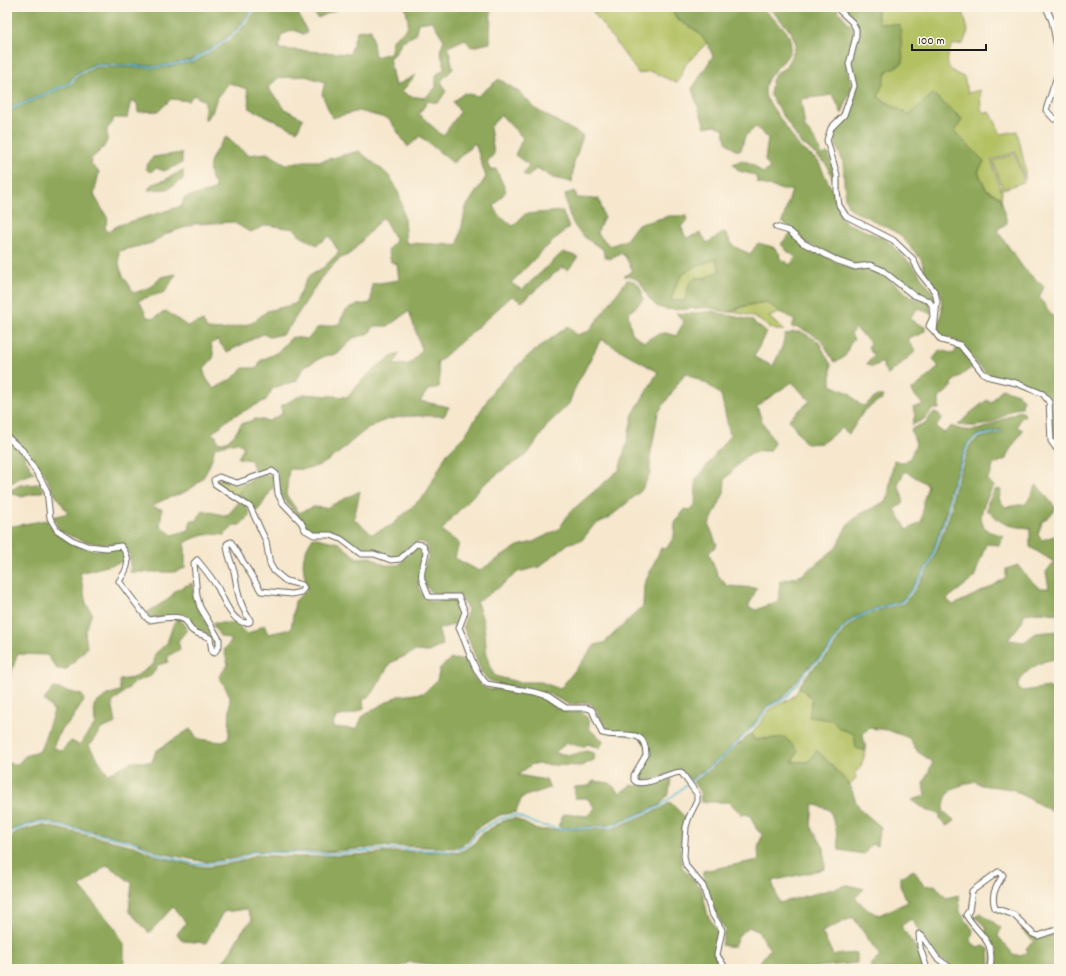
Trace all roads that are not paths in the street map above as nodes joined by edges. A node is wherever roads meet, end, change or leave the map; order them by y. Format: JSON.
{"nodes":[{"id":1,"x":839,"y":7,"type":"edge"},
{"id":2,"x":1046,"y":7,"type":"edge"},
{"id":3,"x":1059,"y":56,"type":"edge"},
{"id":4,"x":1059,"y":70,"type":"edge"},
{"id":5,"x":1059,"y":118,"type":"edge"},
{"id":6,"x":776,"y":226,"type":"dead end"},
{"id":7,"x":934,"y":331,"type":"junction"},
{"id":8,"x":7,"y":437,"type":"edge"},
{"id":9,"x":1059,"y":452,"type":"edge"},
{"id":10,"x":1059,"y":890,"type":"edge"},
{"id":11,"x":1059,"y":900,"type":"edge"},
{"id":12,"x":1059,"y":930,"type":"edge"},
{"id":13,"x":726,"y":969,"type":"edge"},
{"id":14,"x":927,"y":969,"type":"edge"},
{"id":15,"x":952,"y":969,"type":"edge"},
{"id":16,"x":990,"y":969,"type":"edge"}],
"edges":[{"from":1,"to":7,"type":"street"},
{"from":2,"to":3,"type":"street"},
{"from":4,"to":5,"type":"street"},
{"from":6,"to":7,"type":"street"},
{"from":7,"to":9,"type":"street"},
{"from":8,"to":13,"type":"street"},
{"from":10,"to":11,"type":"street"},
{"from":12,"to":16,"type":"street"},
{"from":14,"to":15,"type":"street"}]}
